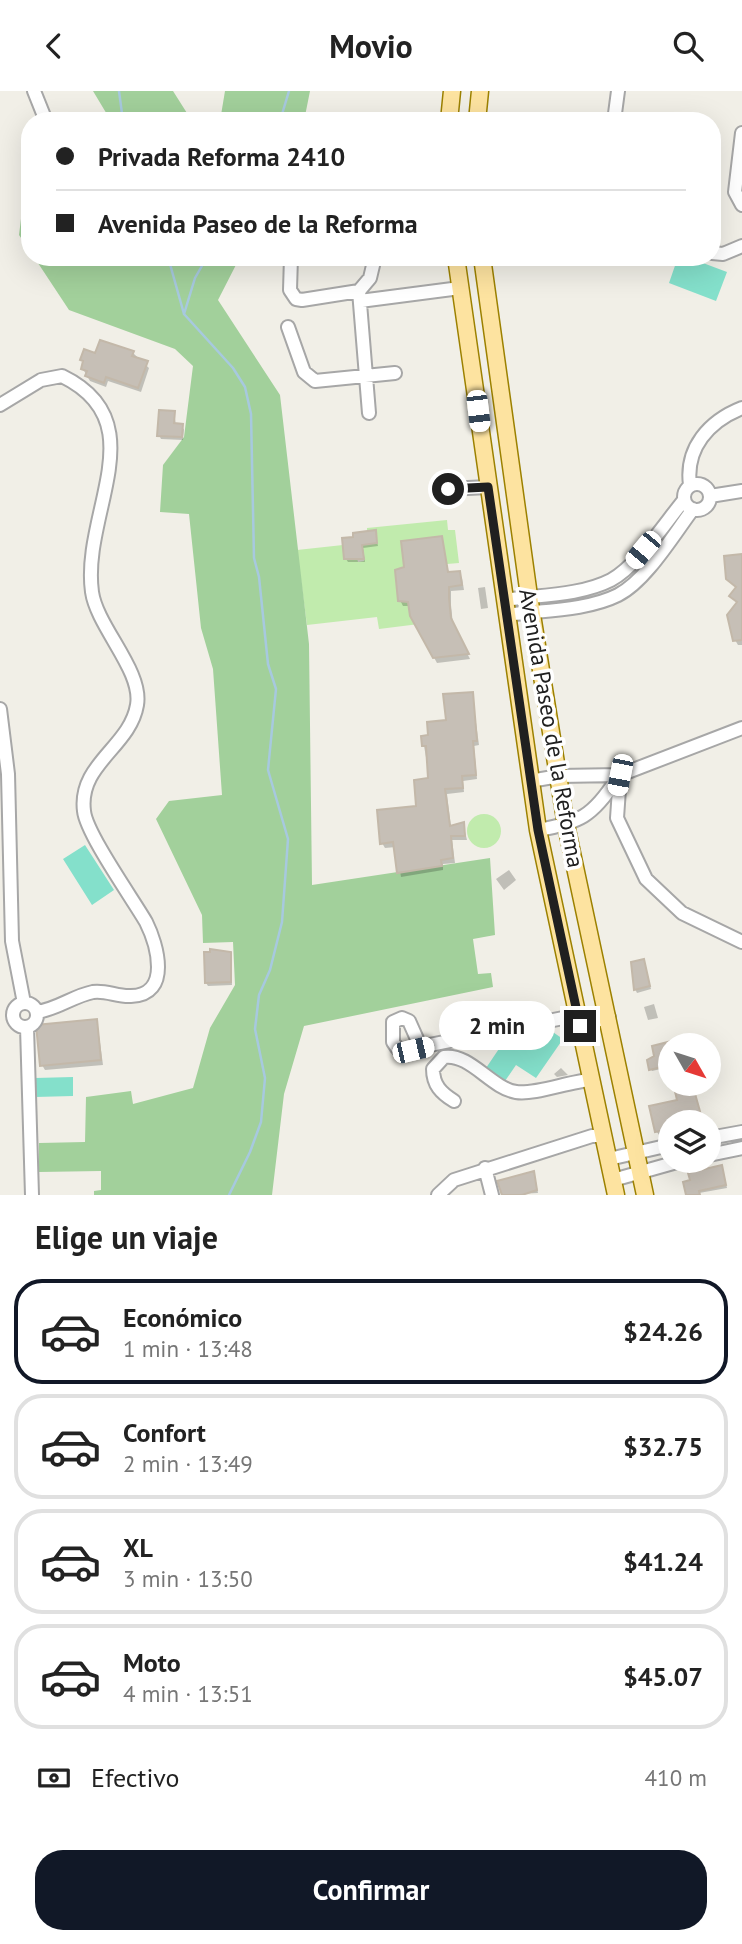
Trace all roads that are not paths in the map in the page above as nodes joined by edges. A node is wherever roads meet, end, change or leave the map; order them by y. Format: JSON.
{"nodes":[{"id":1,"x":34,"y":91,"type":"edge"},
{"id":2,"x":452,"y":91,"type":"edge"},
{"id":3,"x":480,"y":91,"type":"edge"},
{"id":4,"x":618,"y":91,"type":"edge"},
{"id":5,"x":42,"y":112,"type":"edge"},
{"id":6,"x":450,"y":112,"type":"edge"},
{"id":7,"x":478,"y":112,"type":"edge"},
{"id":8,"x":615,"y":112,"type":"edge"},
{"id":9,"x":742,"y":133,"type":"edge"},
{"id":10,"x":742,"y":205,"type":"edge"},
{"id":11,"x":742,"y":246,"type":"edge"},
{"id":12,"x":721,"y":254,"type":"edge"},
{"id":13,"x":291,"y":266,"type":"edge"},
{"id":14,"x":373,"y":266,"type":"edge"},
{"id":15,"x":457,"y":266,"type":"edge"},
{"id":16,"x":483,"y":266,"type":"edge"},
{"id":17,"x":460,"y":288,"type":"junction"},
{"id":18,"x":359,"y":296,"type":"junction"},
{"id":19,"x":288,"y":327,"type":"dead end"},
{"id":20,"x":395,"y":373,"type":"dead end"},
{"id":21,"x":366,"y":377,"type":"junction"},
{"id":22,"x":0,"y":405,"type":"edge"},
{"id":23,"x":503,"y":407,"type":"junction"},
{"id":24,"x":742,"y":408,"type":"edge"},
{"id":25,"x":478,"y":411,"type":"junction"},
{"id":26,"x":369,"y":413,"type":"dead end"},
{"id":27,"x":690,"y":485,"type":"junction"},
{"id":28,"x":488,"y":487,"type":"junction"},
{"id":29,"x":448,"y":489,"type":"dead end"},
{"id":30,"x":742,"y":491,"type":"edge"},
{"id":31,"x":710,"y":496,"type":"junction"},
{"id":32,"x":689,"y":504,"type":"junction"},
{"id":33,"x":530,"y":604,"type":"junction"},
{"id":34,"x":505,"y":607,"type":"junction"},
{"id":35,"x":0,"y":709,"type":"edge"},
{"id":36,"x":742,"y":728,"type":"edge"},
{"id":37,"x":620,"y":775,"type":"junction"},
{"id":38,"x":559,"y":776,"type":"junction"},
{"id":39,"x":530,"y":781,"type":"junction"},
{"id":40,"x":566,"y":825,"type":"junction"},
{"id":41,"x":538,"y":830,"type":"junction"},
{"id":42,"x":742,"y":942,"type":"edge"},
{"id":43,"x":24,"y":1003,"type":"junction"},
{"id":44,"x":37,"y":1012,"type":"junction"},
{"id":45,"x":609,"y":1017,"type":"junction"},
{"id":46,"x":579,"y":1021,"type":"junction"},
{"id":47,"x":27,"y":1027,"type":"junction"},
{"id":48,"x":417,"y":1039,"type":"dead end"},
{"id":49,"x":591,"y":1080,"type":"junction"},
{"id":50,"x":454,"y":1101,"type":"dead end"},
{"id":51,"x":742,"y":1132,"type":"edge"},
{"id":52,"x":603,"y":1136,"type":"junction"},
{"id":53,"x":721,"y":1136,"type":"edge"},
{"id":54,"x":658,"y":1147,"type":"edge"},
{"id":55,"x":742,"y":1147,"type":"edge"},
{"id":56,"x":636,"y":1152,"type":"junction"},
{"id":57,"x":721,"y":1152,"type":"edge"},
{"id":58,"x":608,"y":1160,"type":"junction"},
{"id":59,"x":658,"y":1166,"type":"edge"},
{"id":60,"x":485,"y":1168,"type":"junction"},
{"id":61,"x":640,"y":1170,"type":"junction"},
{"id":62,"x":615,"y":1187,"type":"edge"},
{"id":63,"x":32,"y":1195,"type":"edge"},
{"id":64,"x":438,"y":1195,"type":"edge"},
{"id":65,"x":492,"y":1195,"type":"edge"},
{"id":66,"x":645,"y":1195,"type":"edge"}],
"edges":[{"from":1,"to":5,"type":"street"},
{"from":2,"to":6,"type":"main road"},
{"from":3,"to":7,"type":"main road"},
{"from":4,"to":8,"type":"street"},
{"from":9,"to":10,"type":"street"},
{"from":11,"to":12,"type":"street"},
{"from":13,"to":18,"type":"street"},
{"from":14,"to":18,"type":"street"},
{"from":15,"to":17,"type":"main road","name":"Avenida Paseo de la Reforma"},
{"from":16,"to":23,"type":"main road","name":"Avenida Paseo de la Reforma"},
{"from":17,"to":18,"type":"street"},
{"from":17,"to":25,"type":"main road","name":"Avenida Paseo de la Reforma"},
{"from":18,"to":21,"type":"street"},
{"from":19,"to":21,"type":"street"},
{"from":20,"to":21,"type":"street"},
{"from":21,"to":26,"type":"street"},
{"from":22,"to":44,"type":"street"},
{"from":23,"to":25,"type":"main road"},
{"from":23,"to":33,"type":"main road","name":"Avenida Paseo de la Reforma"},
{"from":24,"to":27,"type":"street"},
{"from":25,"to":28,"type":"main road","name":"Avenida Paseo de la Reforma"},
{"from":27,"to":31,"type":"street"},
{"from":27,"to":32,"type":"street"},
{"from":28,"to":29,"type":"street"},
{"from":28,"to":34,"type":"main road","name":"Avenida Paseo de la Reforma"},
{"from":30,"to":31,"type":"street"},
{"from":31,"to":32,"type":"street"},
{"from":32,"to":33,"type":"street"},
{"from":33,"to":34,"type":"street"},
{"from":33,"to":38,"type":"main road","name":"Avenida Paseo de la Reforma"},
{"from":34,"to":39,"type":"main road","name":"Avenida Paseo de la Reforma"},
{"from":35,"to":43,"type":"street"},
{"from":36,"to":37,"type":"street"},
{"from":37,"to":38,"type":"street"},
{"from":37,"to":40,"type":"street"},
{"from":37,"to":42,"type":"street"},
{"from":38,"to":39,"type":"street"},
{"from":38,"to":40,"type":"main road","name":"Avenida Paseo de la Reforma"},
{"from":39,"to":41,"type":"main road","name":"Avenida Paseo de la Reforma"},
{"from":40,"to":41,"type":"street"},
{"from":40,"to":45,"type":"main road","name":"Avenida Paseo de la Reforma"},
{"from":41,"to":46,"type":"main road","name":"Avenida Paseo de la Reforma"},
{"from":43,"to":44,"type":"street"},
{"from":43,"to":47,"type":"street"},
{"from":44,"to":47,"type":"street"},
{"from":45,"to":46,"type":"street"},
{"from":45,"to":56,"type":"main road","name":"Avenida Paseo de la Reforma"},
{"from":46,"to":48,"type":"street"},
{"from":46,"to":49,"type":"main road","name":"Avenida Paseo de la Reforma"},
{"from":47,"to":63,"type":"street"},
{"from":49,"to":50,"type":"street"},
{"from":49,"to":52,"type":"main road","name":"Avenida Paseo de la Reforma"},
{"from":51,"to":53,"type":"street"},
{"from":52,"to":58,"type":"main road","name":"Avenida Paseo de la Reforma"},
{"from":52,"to":60,"type":"street"},
{"from":54,"to":56,"type":"street"},
{"from":55,"to":57,"type":"street"},
{"from":56,"to":58,"type":"street"},
{"from":56,"to":61,"type":"main road","name":"Avenida Paseo de la Reforma"},
{"from":58,"to":62,"type":"main road","name":"Avenida Paseo de la Reforma"},
{"from":59,"to":61,"type":"street"},
{"from":60,"to":64,"type":"street"},
{"from":60,"to":65,"type":"street"},
{"from":61,"to":62,"type":"street"},
{"from":61,"to":66,"type":"main road","name":"Avenida Paseo de la Reforma"}]}
